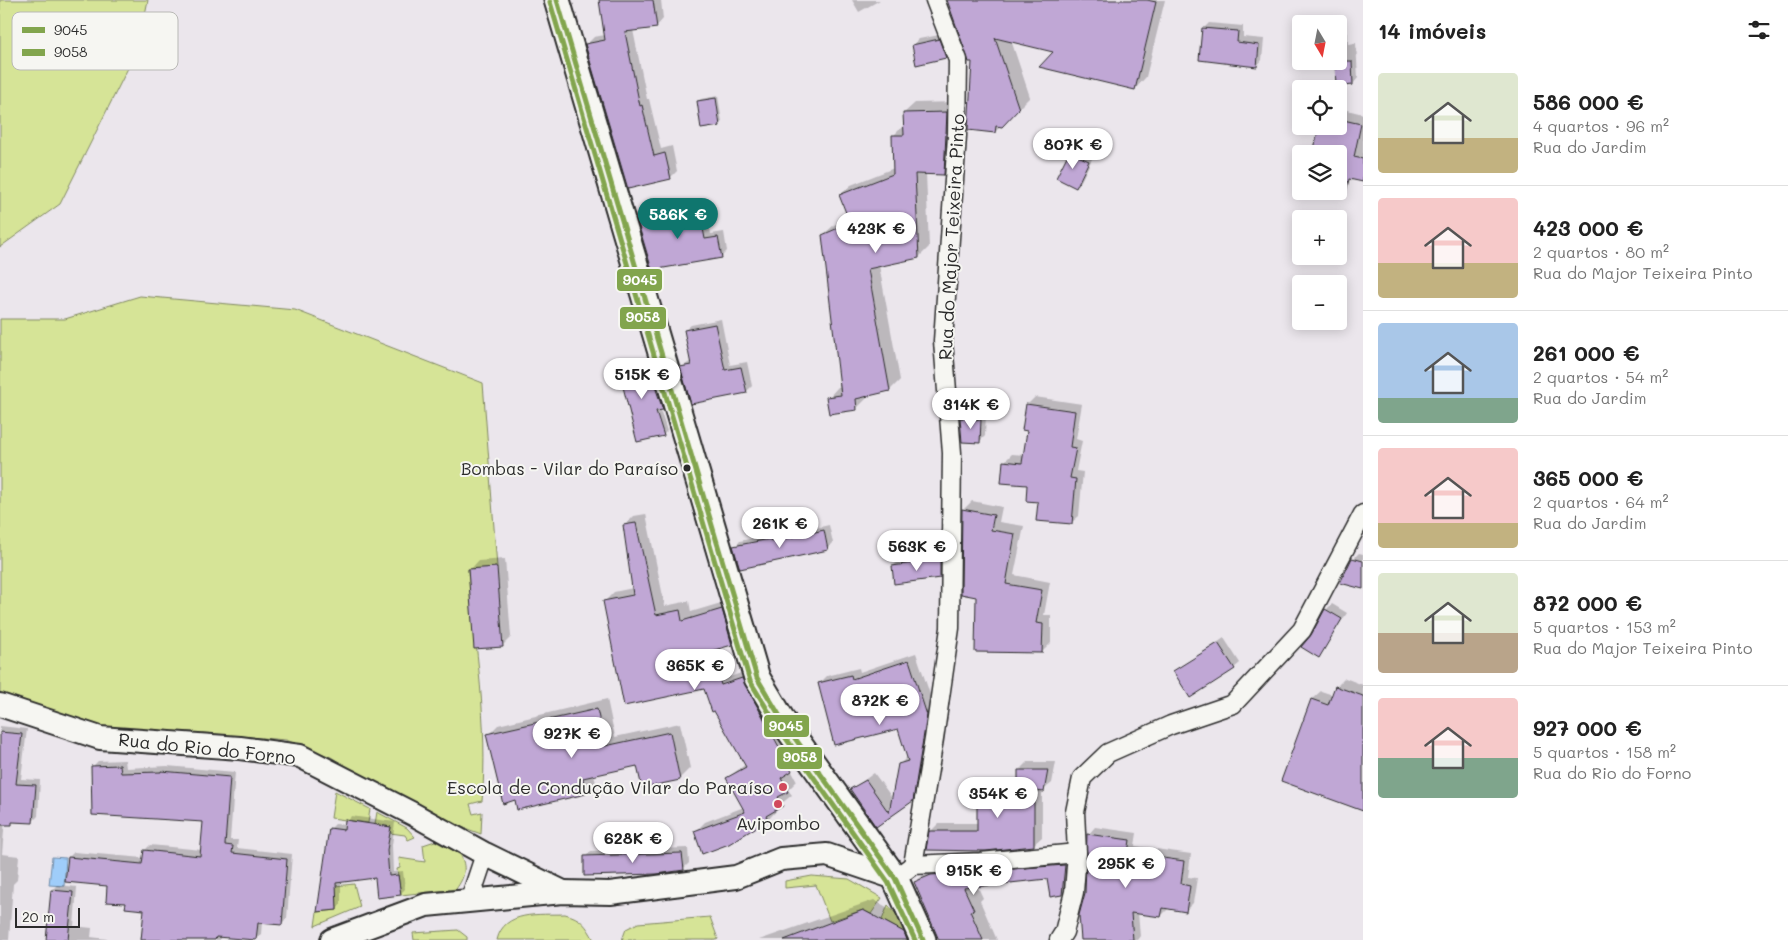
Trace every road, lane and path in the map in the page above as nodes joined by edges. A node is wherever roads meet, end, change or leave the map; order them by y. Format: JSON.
{"nodes":[{"id":1,"x":557,"y":0,"type":"edge"},
{"id":2,"x":935,"y":0,"type":"edge"},
{"id":3,"x":1363,"y":514,"type":"edge"},
{"id":4,"x":0,"y":705,"type":"edge"},
{"id":5,"x":1077,"y":853,"type":"junction"},
{"id":6,"x":485,"y":854,"type":"junction"},
{"id":7,"x":904,"y":871,"type":"junction"},
{"id":8,"x":563,"y":892,"type":"junction"},
{"id":9,"x":470,"y":899,"type":"junction"},
{"id":10,"x":332,"y":940,"type":"edge"},
{"id":11,"x":923,"y":940,"type":"edge"},
{"id":12,"x":1059,"y":940,"type":"edge"}],
"edges":[{"from":1,"to":7,"type":"main road"},
{"from":2,"to":7,"type":"street","name":"Rua do Major Teixeira Pinto"},
{"from":3,"to":5,"type":"street"},
{"from":4,"to":6,"type":"street","name":"Rua do Rio do Forno"},
{"from":5,"to":7,"type":"street"},
{"from":5,"to":12,"type":"street"},
{"from":6,"to":8,"type":"street","name":"Rua do Rio do Forno"},
{"from":6,"to":9,"type":"street"},
{"from":7,"to":8,"type":"street"},
{"from":7,"to":11,"type":"main road"},
{"from":8,"to":9,"type":"street"},
{"from":9,"to":10,"type":"street"}]}
